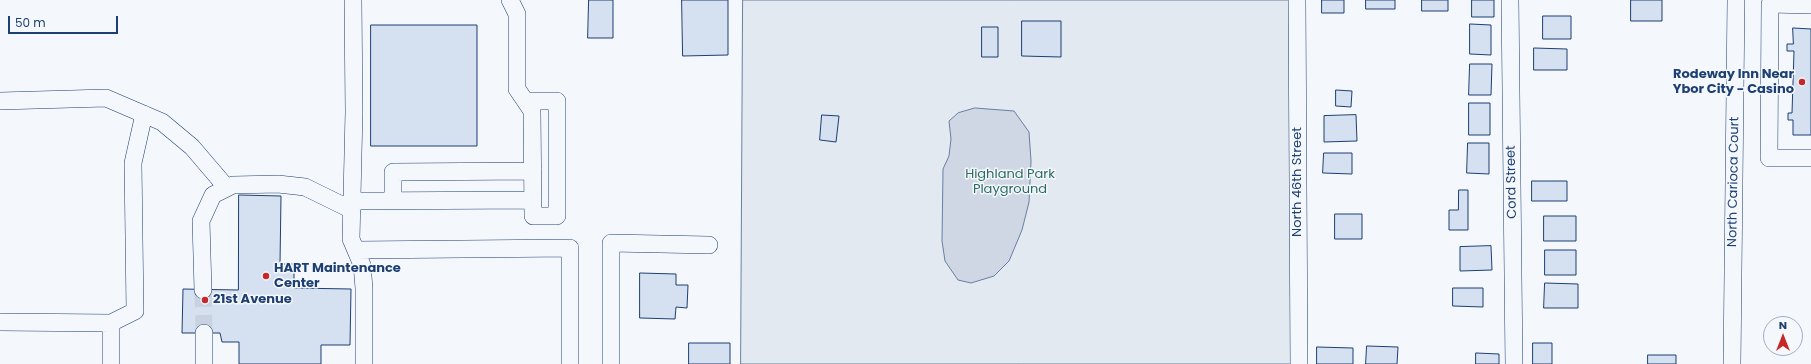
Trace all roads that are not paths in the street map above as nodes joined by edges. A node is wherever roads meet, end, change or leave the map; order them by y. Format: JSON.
{"nodes":[{"id":1,"x":353,"y":0,"type":"edge"},
{"id":2,"x":510,"y":0,"type":"edge"},
{"id":3,"x":1297,"y":0,"type":"edge"},
{"id":4,"x":1510,"y":0,"type":"edge"},
{"id":5,"x":1736,"y":0,"type":"edge"},
{"id":6,"x":1811,"y":5,"type":"edge"},
{"id":7,"x":0,"y":101,"type":"edge"},
{"id":8,"x":526,"y":101,"type":"junction"},
{"id":9,"x":144,"y":114,"type":"junction"},
{"id":10,"x":1811,"y":158,"type":"edge"},
{"id":11,"x":533,"y":171,"type":"junction"},
{"id":12,"x":228,"y":188,"type":"junction"},
{"id":13,"x":533,"y":200,"type":"junction"},
{"id":14,"x":393,"y":201,"type":"junction"},
{"id":15,"x":352,"y":206,"type":"junction"},
{"id":16,"x":709,"y":244,"type":"dead end"},
{"id":17,"x":356,"y":250,"type":"junction"},
{"id":18,"x":203,"y":290,"type":"tunnel mouth"},
{"id":19,"x":0,"y":322,"type":"edge"},
{"id":20,"x":110,"y":323,"type":"junction"},
{"id":21,"x":204,"y":333,"type":"tunnel mouth"},
{"id":22,"x":111,"y":364,"type":"edge"},
{"id":23,"x":204,"y":364,"type":"edge"},
{"id":24,"x":364,"y":364,"type":"edge"},
{"id":25,"x":570,"y":364,"type":"edge"},
{"id":26,"x":611,"y":364,"type":"edge"},
{"id":27,"x":1299,"y":364,"type":"edge"},
{"id":28,"x":1514,"y":364,"type":"edge"},
{"id":29,"x":1732,"y":364,"type":"edge"}],
"edges":[{"from":1,"to":15,"type":"street"},
{"from":2,"to":8,"type":"street"},
{"from":3,"to":27,"type":"street","name":"North 46th Street"},
{"from":4,"to":28,"type":"street","name":"Cord Street"},
{"from":5,"to":29,"type":"street","name":"North Carioca Court"},
{"from":6,"to":10,"type":"street"},
{"from":7,"to":9,"type":"street"},
{"from":8,"to":11,"type":"street"},
{"from":8,"to":13,"type":"street"},
{"from":9,"to":12,"type":"street"},
{"from":9,"to":20,"type":"street"},
{"from":11,"to":13,"type":"street"},
{"from":11,"to":14,"type":"street"},
{"from":12,"to":15,"type":"street"},
{"from":12,"to":18,"type":"street"},
{"from":13,"to":14,"type":"street"},
{"from":14,"to":15,"type":"street"},
{"from":15,"to":17,"type":"street"},
{"from":16,"to":26,"type":"street"},
{"from":17,"to":24,"type":"street"},
{"from":17,"to":25,"type":"street"},
{"from":19,"to":20,"type":"street"},
{"from":20,"to":22,"type":"street"},
{"from":21,"to":23,"type":"street"}]}
